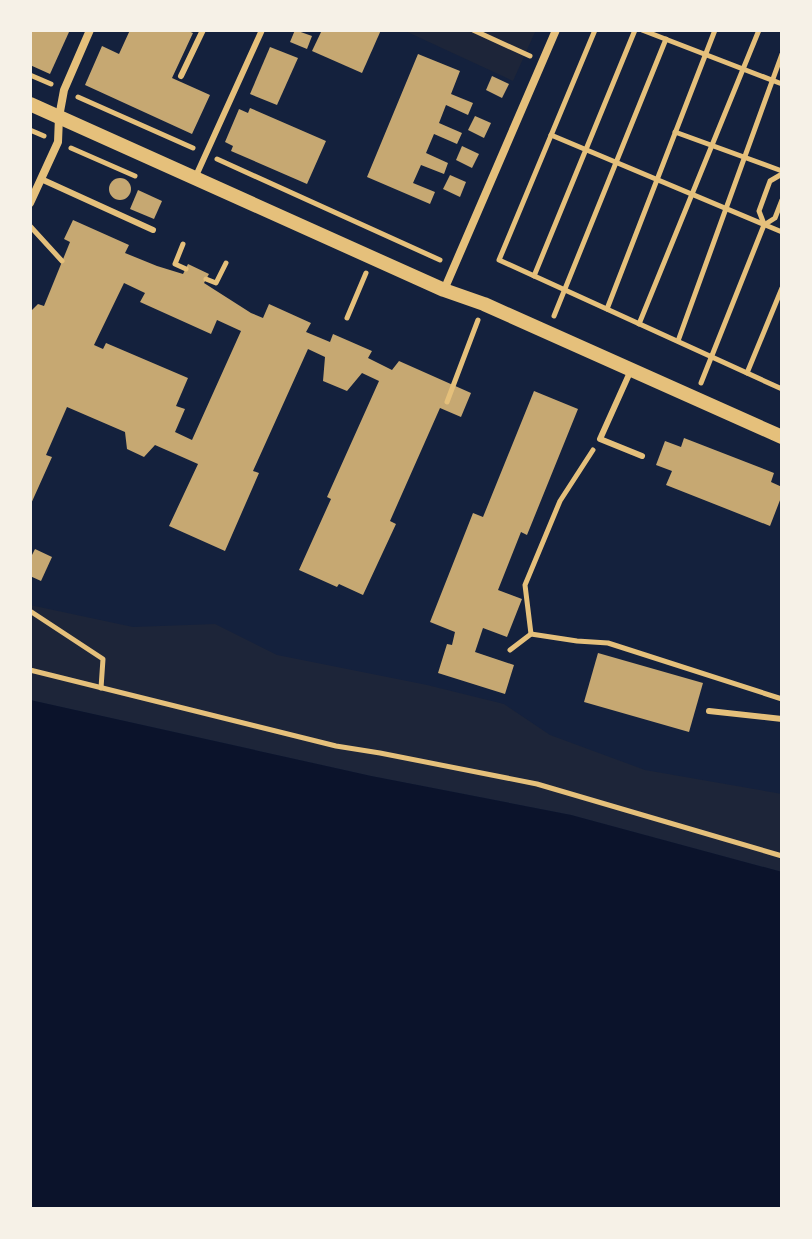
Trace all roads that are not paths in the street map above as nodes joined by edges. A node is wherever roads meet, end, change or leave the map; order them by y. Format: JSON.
{"nodes":[{"id":1,"x":90,"y":30,"type":"edge"},
{"id":2,"x":203,"y":30,"type":"edge"},
{"id":3,"x":262,"y":30,"type":"edge"},
{"id":4,"x":556,"y":30,"type":"edge"},
{"id":5,"x":181,"y":76,"type":"dead end"},
{"id":6,"x":30,"y":104,"type":"edge"},
{"id":7,"x":59,"y":117,"type":"junction"},
{"id":8,"x":195,"y":178,"type":"junction"},
{"id":9,"x":41,"y":179,"type":"junction"},
{"id":10,"x":30,"y":203,"type":"edge"},
{"id":11,"x":153,"y":230,"type":"dead end"},
{"id":12,"x":444,"y":290,"type":"junction"},
{"id":13,"x":631,"y":370,"type":"junction"},
{"id":14,"x":782,"y":437,"type":"edge"},
{"id":15,"x":642,"y":456,"type":"dead end"},
{"id":16,"x":709,"y":711,"type":"dead end"},
{"id":17,"x":782,"y":719,"type":"edge"}],
"edges":[{"from":1,"to":7,"type":"street"},
{"from":2,"to":5,"type":"lane"},
{"from":3,"to":8,"type":"lane"},
{"from":4,"to":12,"type":"street"},
{"from":6,"to":7,"type":"street"},
{"from":7,"to":8,"type":"street"},
{"from":7,"to":9,"type":"street"},
{"from":8,"to":12,"type":"street"},
{"from":9,"to":10,"type":"street"},
{"from":9,"to":11,"type":"lane"},
{"from":12,"to":13,"type":"street"},
{"from":13,"to":14,"type":"street"},
{"from":13,"to":15,"type":"lane"},
{"from":16,"to":17,"type":"lane"}]}
